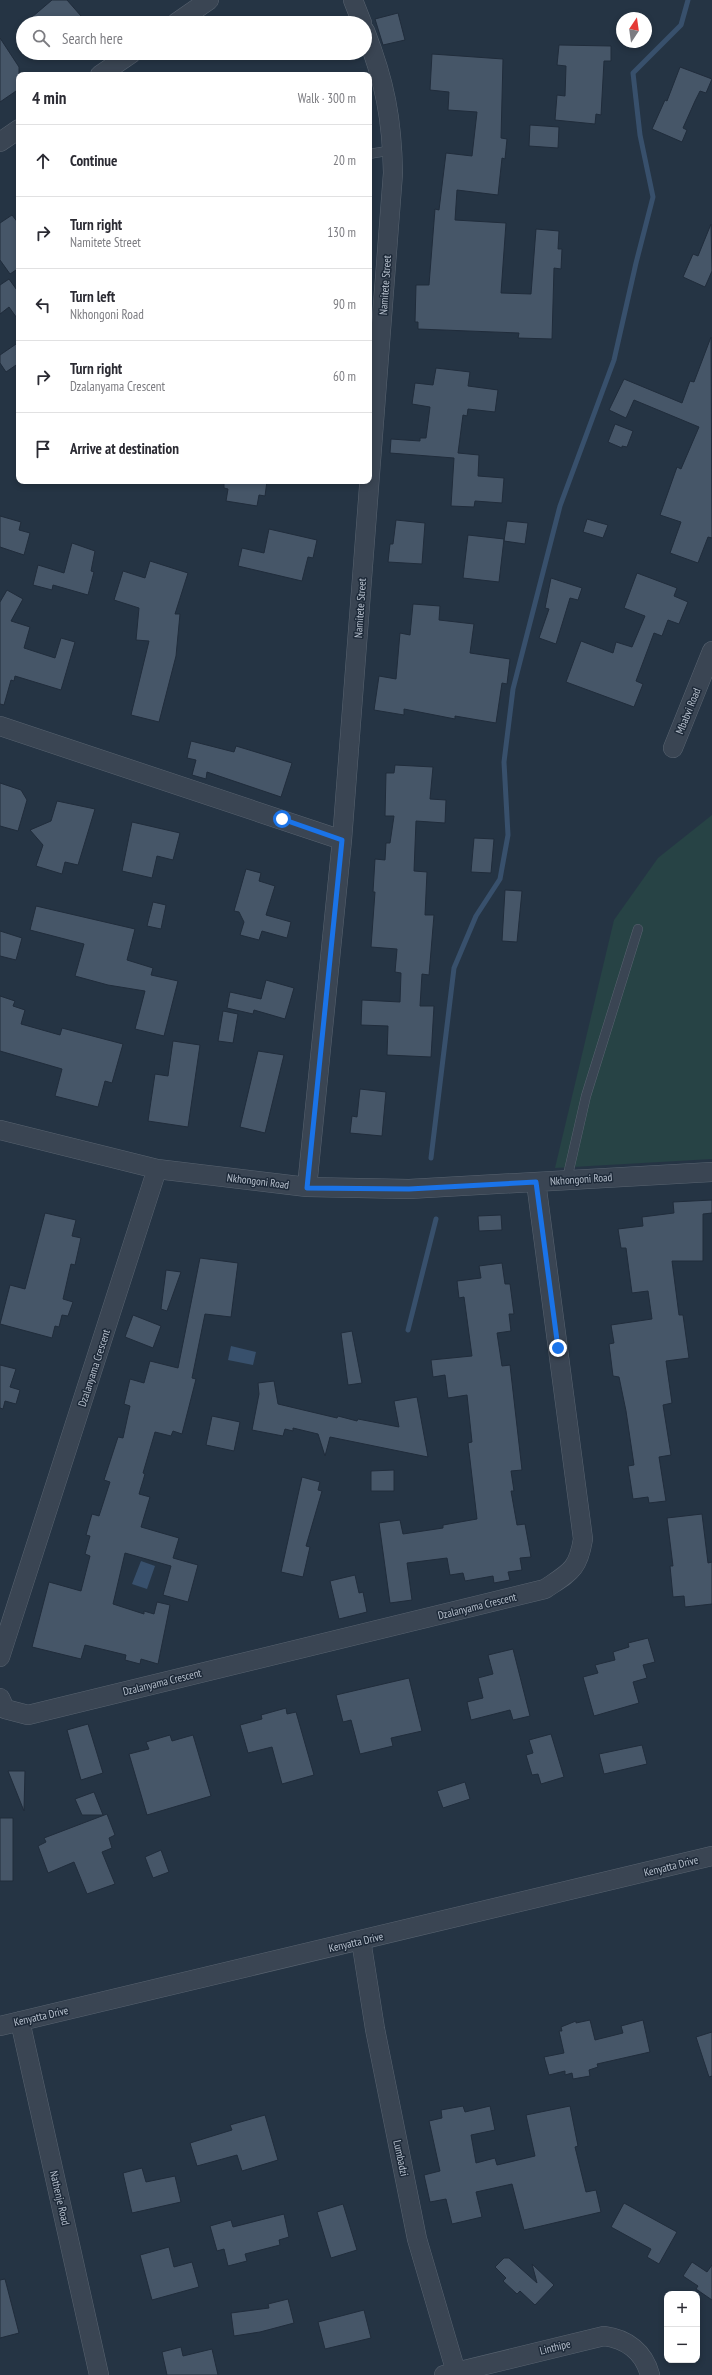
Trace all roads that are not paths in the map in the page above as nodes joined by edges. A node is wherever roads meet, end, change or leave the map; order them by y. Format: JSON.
{"nodes":[{"id":1,"x":209,"y":0,"type":"edge"},
{"id":2,"x":353,"y":0,"type":"edge"},
{"id":3,"x":186,"y":16,"type":"edge"},
{"id":4,"x":359,"y":16,"type":"edge"},
{"id":5,"x":372,"y":50,"type":"edge"},
{"id":6,"x":122,"y":60,"type":"edge"},
{"id":7,"x":104,"y":72,"type":"edge"},
{"id":8,"x":16,"y":131,"type":"edge"},
{"id":9,"x":0,"y":142,"type":"edge"},
{"id":10,"x":393,"y":150,"type":"junction"},
{"id":11,"x":372,"y":154,"type":"edge"},
{"id":12,"x":372,"y":448,"type":"edge"},
{"id":13,"x":369,"y":484,"type":"edge"},
{"id":14,"x":712,"y":651,"type":"edge"},
{"id":15,"x":0,"y":726,"type":"edge"},
{"id":16,"x":673,"y":748,"type":"dead end"},
{"id":17,"x":342,"y":840,"type":"junction"},
{"id":18,"x":638,"y":928,"type":"dead end"},
{"id":19,"x":0,"y":1130,"type":"edge"},
{"id":20,"x":157,"y":1169,"type":"junction"},
{"id":21,"x":712,"y":1172,"type":"edge"},
{"id":22,"x":567,"y":1179,"type":"junction"},
{"id":23,"x":536,"y":1182,"type":"junction"},
{"id":24,"x":307,"y":1188,"type":"junction"},
{"id":25,"x":0,"y":1657,"type":"edge"},
{"id":26,"x":0,"y":1698,"type":"edge"},
{"id":27,"x":712,"y":1856,"type":"edge"},
{"id":28,"x":362,"y":1940,"type":"junction"},
{"id":29,"x":20,"y":2021,"type":"junction"},
{"id":30,"x":0,"y":2026,"type":"edge"},
{"id":31,"x":450,"y":2374,"type":"edge"},
{"id":32,"x":99,"y":2375,"type":"edge"},
{"id":33,"x":650,"y":2375,"type":"edge"}],
"edges":[{"from":1,"to":3,"type":"street"},
{"from":2,"to":4,"type":"street"},
{"from":5,"to":10,"type":"street","name":"Namitete Street"},
{"from":6,"to":7,"type":"street"},
{"from":8,"to":9,"type":"street"},
{"from":10,"to":11,"type":"lane"},
{"from":10,"to":12,"type":"street","name":"Namitete Street"},
{"from":13,"to":17,"type":"street","name":"Namitete Street"},
{"from":14,"to":16,"type":"street","name":"Mbabvi Road"},
{"from":15,"to":17,"type":"street"},
{"from":17,"to":24,"type":"street","name":"Namitete Street"},
{"from":18,"to":22,"type":"lane"},
{"from":19,"to":20,"type":"street","name":"Nkhongoni Road"},
{"from":20,"to":24,"type":"street","name":"Nkhongoni Road"},
{"from":20,"to":25,"type":"street","name":"Dzalanyama Crescent"},
{"from":21,"to":22,"type":"street","name":"Nkhongoni Road"},
{"from":22,"to":23,"type":"street","name":"Nkhongoni Road"},
{"from":23,"to":24,"type":"street","name":"Nkhongoni Road"},
{"from":23,"to":26,"type":"street","name":"Dzalanyama Crescent"},
{"from":27,"to":28,"type":"street","name":"Kenyatta Drive"},
{"from":28,"to":29,"type":"street","name":"Kenyatta Drive"},
{"from":28,"to":31,"type":"street","name":"Lumbadzi"},
{"from":29,"to":30,"type":"street","name":"Kenyatta Drive"},
{"from":29,"to":32,"type":"street","name":"Nathenje Road"},
{"from":31,"to":33,"type":"street","name":"Linthipe"}]}
